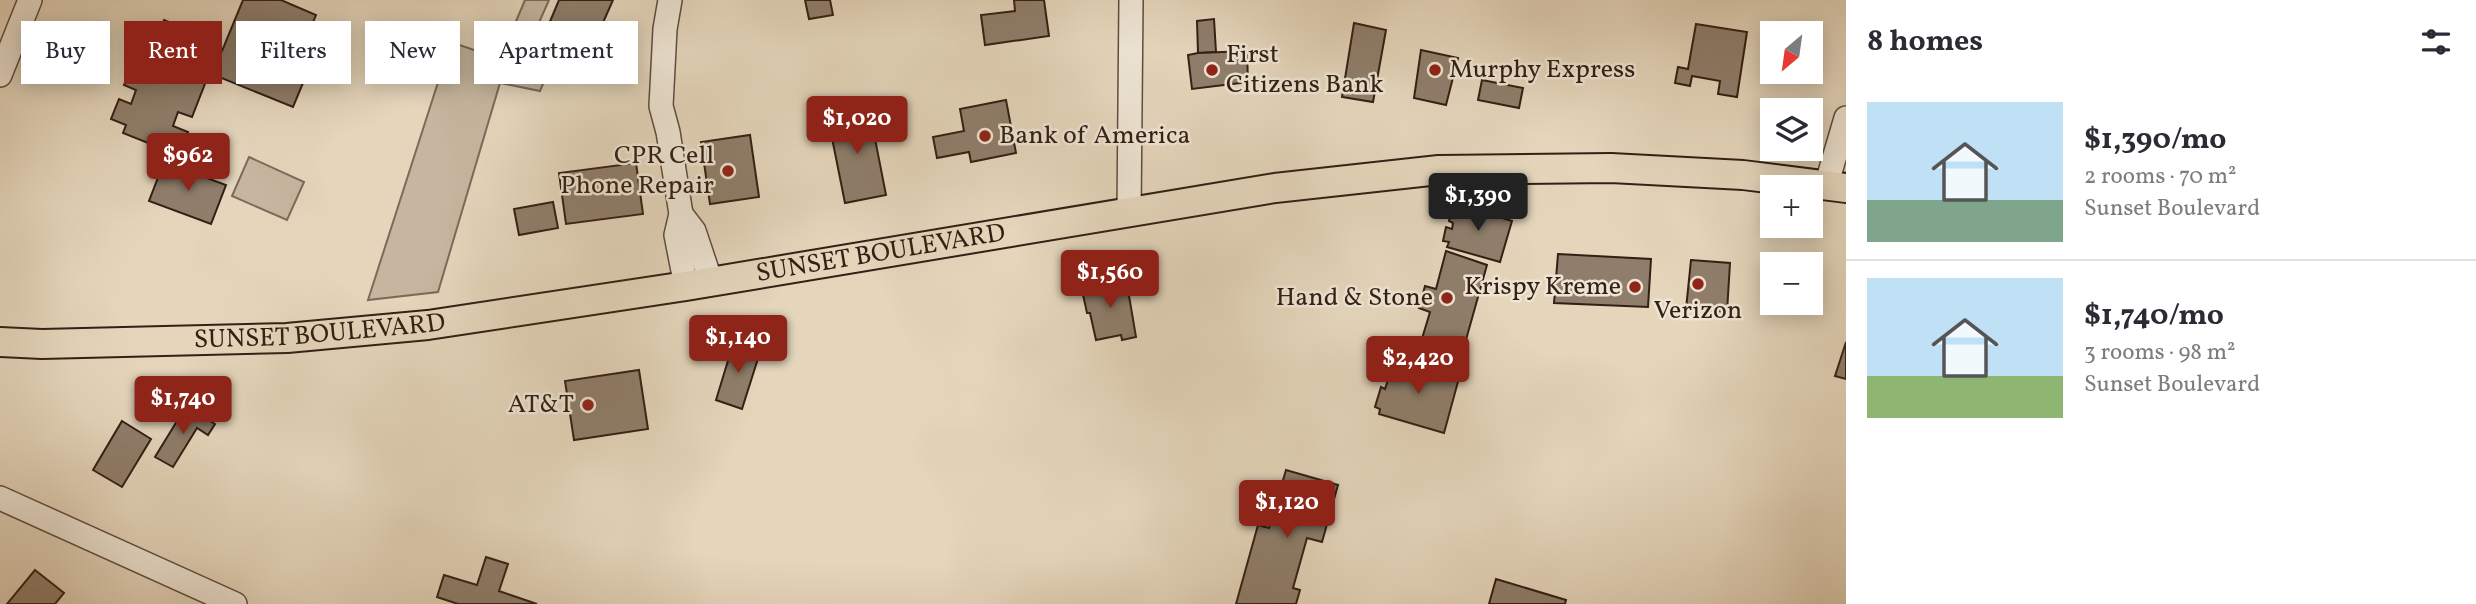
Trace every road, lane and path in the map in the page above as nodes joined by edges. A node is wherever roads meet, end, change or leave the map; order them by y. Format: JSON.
{"nodes":[{"id":1,"x":30,"y":0,"type":"edge"},
{"id":2,"x":670,"y":0,"type":"edge"},
{"id":3,"x":1131,"y":0,"type":"edge"},
{"id":4,"x":0,"y":75,"type":"edge"},
{"id":5,"x":1846,"y":118,"type":"edge"},
{"id":6,"x":1836,"y":187,"type":"edge"},
{"id":7,"x":1129,"y":213,"type":"junction"},
{"id":8,"x":698,"y":284,"type":"junction"},
{"id":9,"x":4,"y":343,"type":"edge"},
{"id":10,"x":0,"y":498,"type":"edge"},
{"id":11,"x":234,"y":604,"type":"edge"}],
"edges":[{"from":1,"to":4,"type":"street"},
{"from":2,"to":8,"type":"street"},
{"from":3,"to":7,"type":"street"},
{"from":5,"to":6,"type":"street"},
{"from":6,"to":7,"type":"main road","name":"SUNSET BOULEVARD"},
{"from":7,"to":8,"type":"main road","name":"SUNSET BOULEVARD"},
{"from":8,"to":9,"type":"main road","name":"SUNSET BOULEVARD"},
{"from":10,"to":11,"type":"street"}]}
